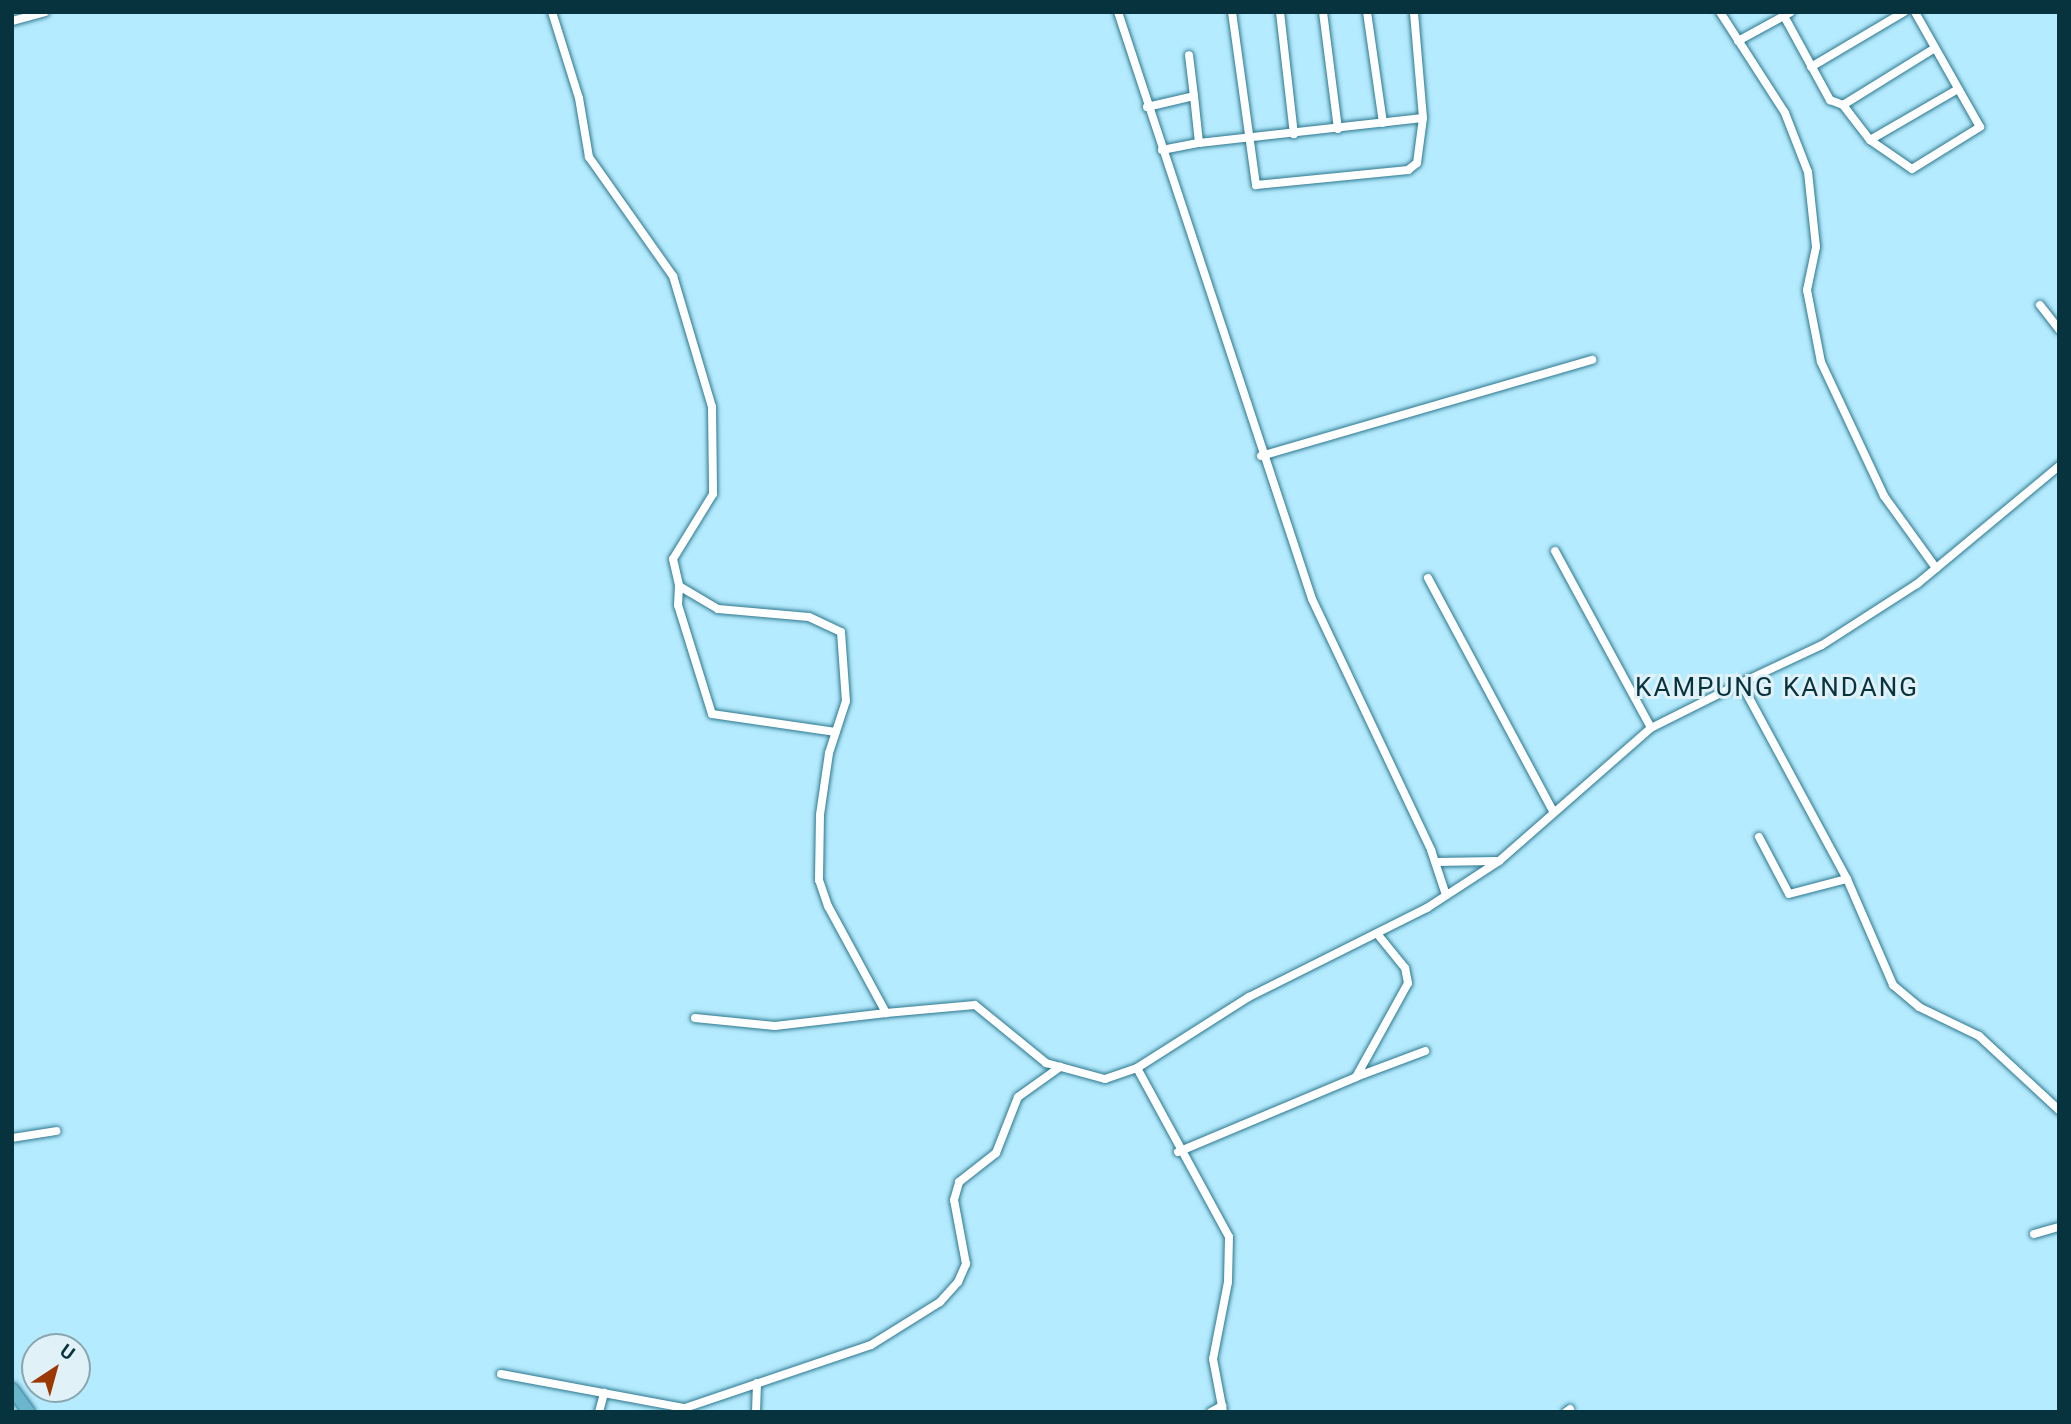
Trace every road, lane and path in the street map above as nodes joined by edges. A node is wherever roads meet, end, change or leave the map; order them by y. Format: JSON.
{"nodes":[{"id":1,"x":45,"y":12,"type":"edge"},
{"id":2,"x":552,"y":12,"type":"edge"},
{"id":3,"x":1118,"y":12,"type":"edge"},
{"id":4,"x":1232,"y":12,"type":"edge"},
{"id":5,"x":1280,"y":12,"type":"edge"},
{"id":6,"x":1324,"y":12,"type":"edge"},
{"id":7,"x":1367,"y":12,"type":"edge"},
{"id":8,"x":1414,"y":12,"type":"edge"},
{"id":9,"x":1720,"y":12,"type":"edge"},
{"id":10,"x":1904,"y":12,"type":"edge"},
{"id":11,"x":1915,"y":12,"type":"edge"},
{"id":12,"x":1787,"y":14,"type":"edge"},
{"id":13,"x":12,"y":21,"type":"edge"},
{"id":14,"x":1738,"y":41,"type":"junction"},
{"id":15,"x":1935,"y":48,"type":"junction"},
{"id":16,"x":1189,"y":55,"type":"dead end"},
{"id":17,"x":1811,"y":67,"type":"junction"},
{"id":18,"x":1958,"y":89,"type":"junction"},
{"id":19,"x":1194,"y":96,"type":"junction"},
{"id":20,"x":1843,"y":104,"type":"junction"},
{"id":21,"x":1147,"y":107,"type":"junction"},
{"id":22,"x":1423,"y":118,"type":"junction"},
{"id":23,"x":1383,"y":123,"type":"junction"},
{"id":24,"x":1338,"y":129,"type":"junction"},
{"id":25,"x":1294,"y":134,"type":"junction"},
{"id":26,"x":1247,"y":139,"type":"junction"},
{"id":27,"x":1870,"y":140,"type":"junction"},
{"id":28,"x":1199,"y":143,"type":"junction"},
{"id":29,"x":1162,"y":150,"type":"junction"},
{"id":30,"x":2040,"y":305,"type":"dead end"},
{"id":31,"x":2059,"y":329,"type":"edge"},
{"id":32,"x":1592,"y":360,"type":"dead end"},
{"id":33,"x":1261,"y":456,"type":"junction"},
{"id":34,"x":2059,"y":466,"type":"edge"},
{"id":35,"x":1555,"y":551,"type":"dead end"},
{"id":36,"x":1936,"y":568,"type":"junction"},
{"id":37,"x":1428,"y":578,"type":"dead end"},
{"id":38,"x":679,"y":586,"type":"junction"},
{"id":39,"x":1741,"y":682,"type":"junction"},
{"id":40,"x":1651,"y":728,"type":"junction"},
{"id":41,"x":836,"y":732,"type":"junction"},
{"id":42,"x":1553,"y":811,"type":"junction"},
{"id":43,"x":1759,"y":837,"type":"dead end"},
{"id":44,"x":1499,"y":861,"type":"junction"},
{"id":45,"x":1436,"y":862,"type":"junction"},
{"id":46,"x":1847,"y":879,"type":"junction"},
{"id":47,"x":1446,"y":895,"type":"junction"},
{"id":48,"x":1380,"y":937,"type":"junction"},
{"id":49,"x":886,"y":1013,"type":"junction"},
{"id":50,"x":695,"y":1018,"type":"dead end"},
{"id":51,"x":1425,"y":1051,"type":"dead end"},
{"id":52,"x":1060,"y":1067,"type":"junction"},
{"id":53,"x":1137,"y":1068,"type":"junction"},
{"id":54,"x":1356,"y":1077,"type":"junction"},
{"id":55,"x":2059,"y":1110,"type":"edge"},
{"id":56,"x":56,"y":1131,"type":"dead end"},
{"id":57,"x":12,"y":1138,"type":"edge"},
{"id":58,"x":1178,"y":1152,"type":"junction"},
{"id":59,"x":2059,"y":1227,"type":"edge"},
{"id":60,"x":2034,"y":1234,"type":"dead end"},
{"id":61,"x":501,"y":1374,"type":"dead end"},
{"id":62,"x":12,"y":1389,"type":"edge"},
{"id":63,"x":757,"y":1391,"type":"junction"},
{"id":64,"x":604,"y":1394,"type":"junction"},
{"id":65,"x":1223,"y":1409,"type":"edge"},
{"id":66,"x":29,"y":1412,"type":"edge"},
{"id":67,"x":598,"y":1412,"type":"edge"},
{"id":68,"x":756,"y":1412,"type":"edge"},
{"id":69,"x":1211,"y":1412,"type":"edge"}],
"edges":[{"from":1,"to":13,"type":"street"},
{"from":2,"to":38,"type":"street"},
{"from":3,"to":21,"type":"street"},
{"from":4,"to":26,"type":"street"},
{"from":5,"to":25,"type":"street"},
{"from":6,"to":24,"type":"street"},
{"from":7,"to":23,"type":"street"},
{"from":8,"to":22,"type":"street"},
{"from":9,"to":14,"type":"street"},
{"from":10,"to":17,"type":"street"},
{"from":11,"to":15,"type":"street"},
{"from":12,"to":14,"type":"street"},
{"from":12,"to":17,"type":"street"},
{"from":14,"to":36,"type":"street"},
{"from":15,"to":18,"type":"street"},
{"from":15,"to":20,"type":"street"},
{"from":16,"to":19,"type":"street"},
{"from":17,"to":20,"type":"street"},
{"from":18,"to":27,"type":"street"},
{"from":18,"to":27,"type":"street"},
{"from":19,"to":21,"type":"street"},
{"from":19,"to":28,"type":"street"},
{"from":20,"to":27,"type":"street"},
{"from":21,"to":29,"type":"street"},
{"from":22,"to":23,"type":"street"},
{"from":22,"to":26,"type":"street"},
{"from":23,"to":24,"type":"street"},
{"from":24,"to":25,"type":"street"},
{"from":25,"to":26,"type":"street"},
{"from":26,"to":28,"type":"street"},
{"from":28,"to":29,"type":"street"},
{"from":29,"to":33,"type":"street"},
{"from":30,"to":31,"type":"street"},
{"from":32,"to":33,"type":"street"},
{"from":33,"to":45,"type":"street"},
{"from":34,"to":36,"type":"street"},
{"from":35,"to":40,"type":"street"},
{"from":36,"to":39,"type":"street"},
{"from":37,"to":42,"type":"street"},
{"from":38,"to":41,"type":"street"},
{"from":38,"to":41,"type":"street"},
{"from":39,"to":40,"type":"street"},
{"from":39,"to":46,"type":"street"},
{"from":40,"to":42,"type":"street"},
{"from":41,"to":49,"type":"street"},
{"from":42,"to":44,"type":"street"},
{"from":43,"to":46,"type":"street"},
{"from":44,"to":45,"type":"street"},
{"from":44,"to":47,"type":"street"},
{"from":45,"to":47,"type":"street"},
{"from":46,"to":55,"type":"street"},
{"from":47,"to":48,"type":"street"},
{"from":48,"to":53,"type":"street"},
{"from":48,"to":54,"type":"street"},
{"from":49,"to":50,"type":"street"},
{"from":49,"to":52,"type":"street"},
{"from":51,"to":54,"type":"street"},
{"from":52,"to":53,"type":"street"},
{"from":52,"to":63,"type":"street"},
{"from":53,"to":58,"type":"street"},
{"from":54,"to":58,"type":"street"},
{"from":56,"to":57,"type":"street"},
{"from":58,"to":65,"type":"street"},
{"from":59,"to":60,"type":"street"},
{"from":61,"to":64,"type":"street"},
{"from":62,"to":66,"type":"highway"},
{"from":63,"to":64,"type":"street"},
{"from":63,"to":68,"type":"street"},
{"from":64,"to":67,"type":"street"},
{"from":65,"to":69,"type":"street"}]}
